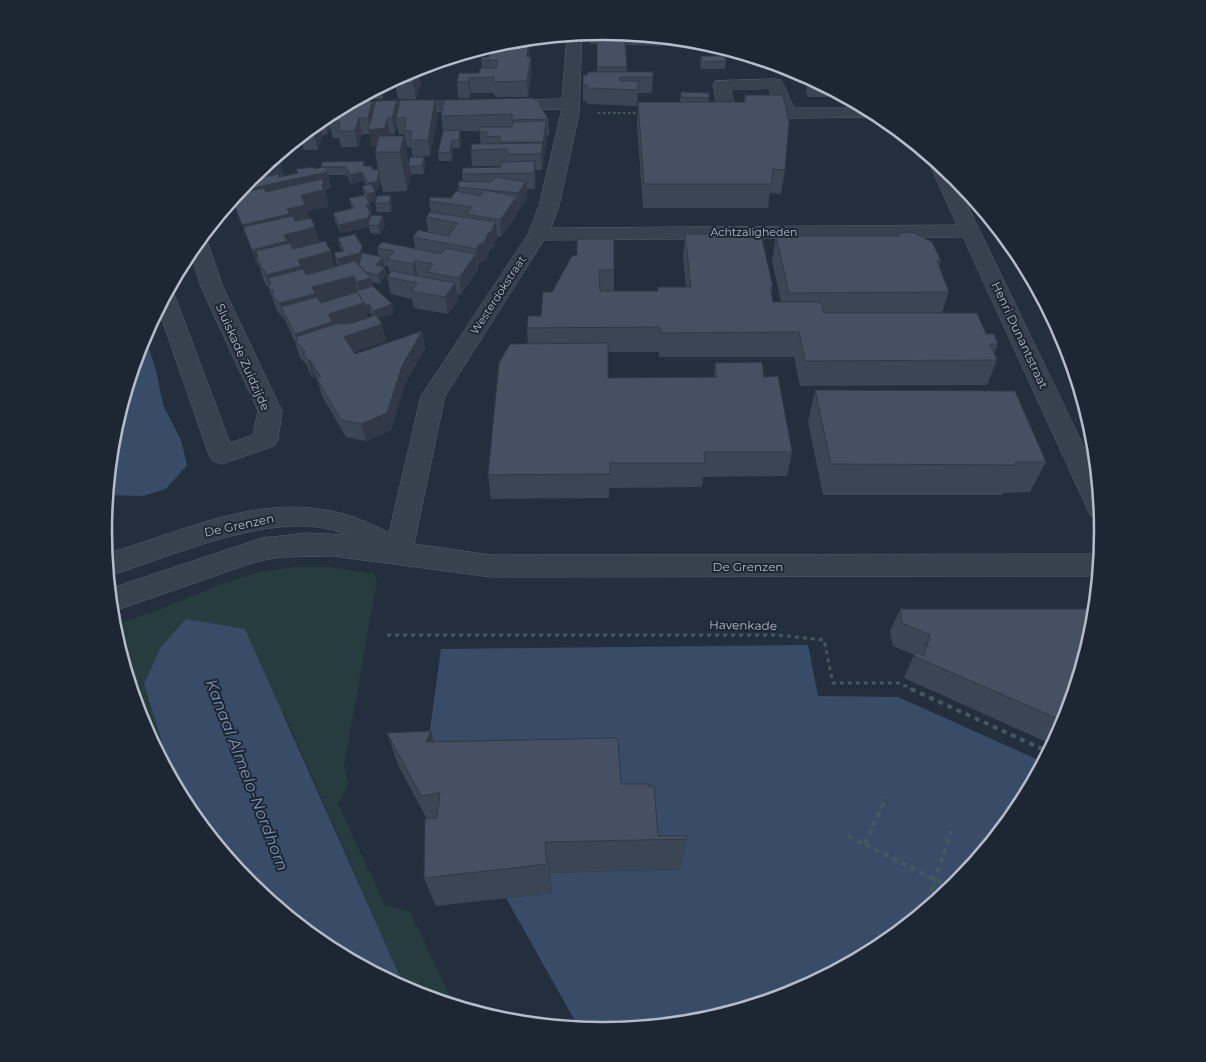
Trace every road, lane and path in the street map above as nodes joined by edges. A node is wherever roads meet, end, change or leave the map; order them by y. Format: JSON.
{"nodes":[{"id":1,"x":575,"y":41,"type":"edge"},
{"id":2,"x":354,"y":108,"type":"edge"},
{"id":3,"x":570,"y":109,"type":"junction"},
{"id":4,"x":643,"y":113,"type":"edge"},
{"id":5,"x":860,"y":113,"type":"edge"},
{"id":6,"x":787,"y":114,"type":"edge"},
{"id":7,"x":947,"y":181,"type":"edge"},
{"id":8,"x":971,"y":231,"type":"junction"},
{"id":9,"x":538,"y":234,"type":"junction"},
{"id":10,"x":200,"y":251,"type":"edge"},
{"id":11,"x":168,"y":304,"type":"edge"},
{"id":12,"x":1092,"y":491,"type":"edge"},
{"id":13,"x":399,"y":550,"type":"junction"},
{"id":14,"x":113,"y":563,"type":"edge"},
{"id":15,"x":1093,"y":565,"type":"edge"},
{"id":16,"x":117,"y":600,"type":"edge"},
{"id":17,"x":387,"y":635,"type":"dead end"},
{"id":18,"x":1042,"y":749,"type":"edge"},
{"id":19,"x":886,"y":797,"type":"dead end"},
{"id":20,"x":951,"y":831,"type":"dead end"},
{"id":21,"x":848,"y":836,"type":"dead end"},
{"id":22,"x":865,"y":844,"type":"junction"},
{"id":23,"x":934,"y":880,"type":"junction"},
{"id":24,"x":943,"y":884,"type":"edge"},
{"id":25,"x":928,"y":899,"type":"edge"}],
"edges":[{"from":1,"to":3,"type":"street","name":"Westerdokstraat"},
{"from":2,"to":3,"type":"street"},
{"from":3,"to":4,"type":"path"},
{"from":3,"to":9,"type":"street","name":"Westerdokstraat"},
{"from":5,"to":6,"type":"street"},
{"from":7,"to":8,"type":"street","name":"Henri Dunantstraat"},
{"from":8,"to":9,"type":"street","name":"Achtzaligheden"},
{"from":8,"to":12,"type":"street","name":"Henri Dunantstraat"},
{"from":9,"to":13,"type":"street","name":"Westerdokstraat"},
{"from":10,"to":11,"type":"street","name":"Sluiskade Zuidzijde"},
{"from":13,"to":14,"type":"street","name":"De Grenzen"},
{"from":13,"to":15,"type":"street","name":"De Grenzen"},
{"from":13,"to":16,"type":"street","name":"De Grenzen"},
{"from":17,"to":18,"type":"path","name":"Havenkade"},
{"from":19,"to":22,"type":"path"},
{"from":20,"to":23,"type":"path"},
{"from":21,"to":22,"type":"path"},
{"from":22,"to":23,"type":"path"},
{"from":23,"to":24,"type":"path"},
{"from":23,"to":25,"type":"path"}]}
